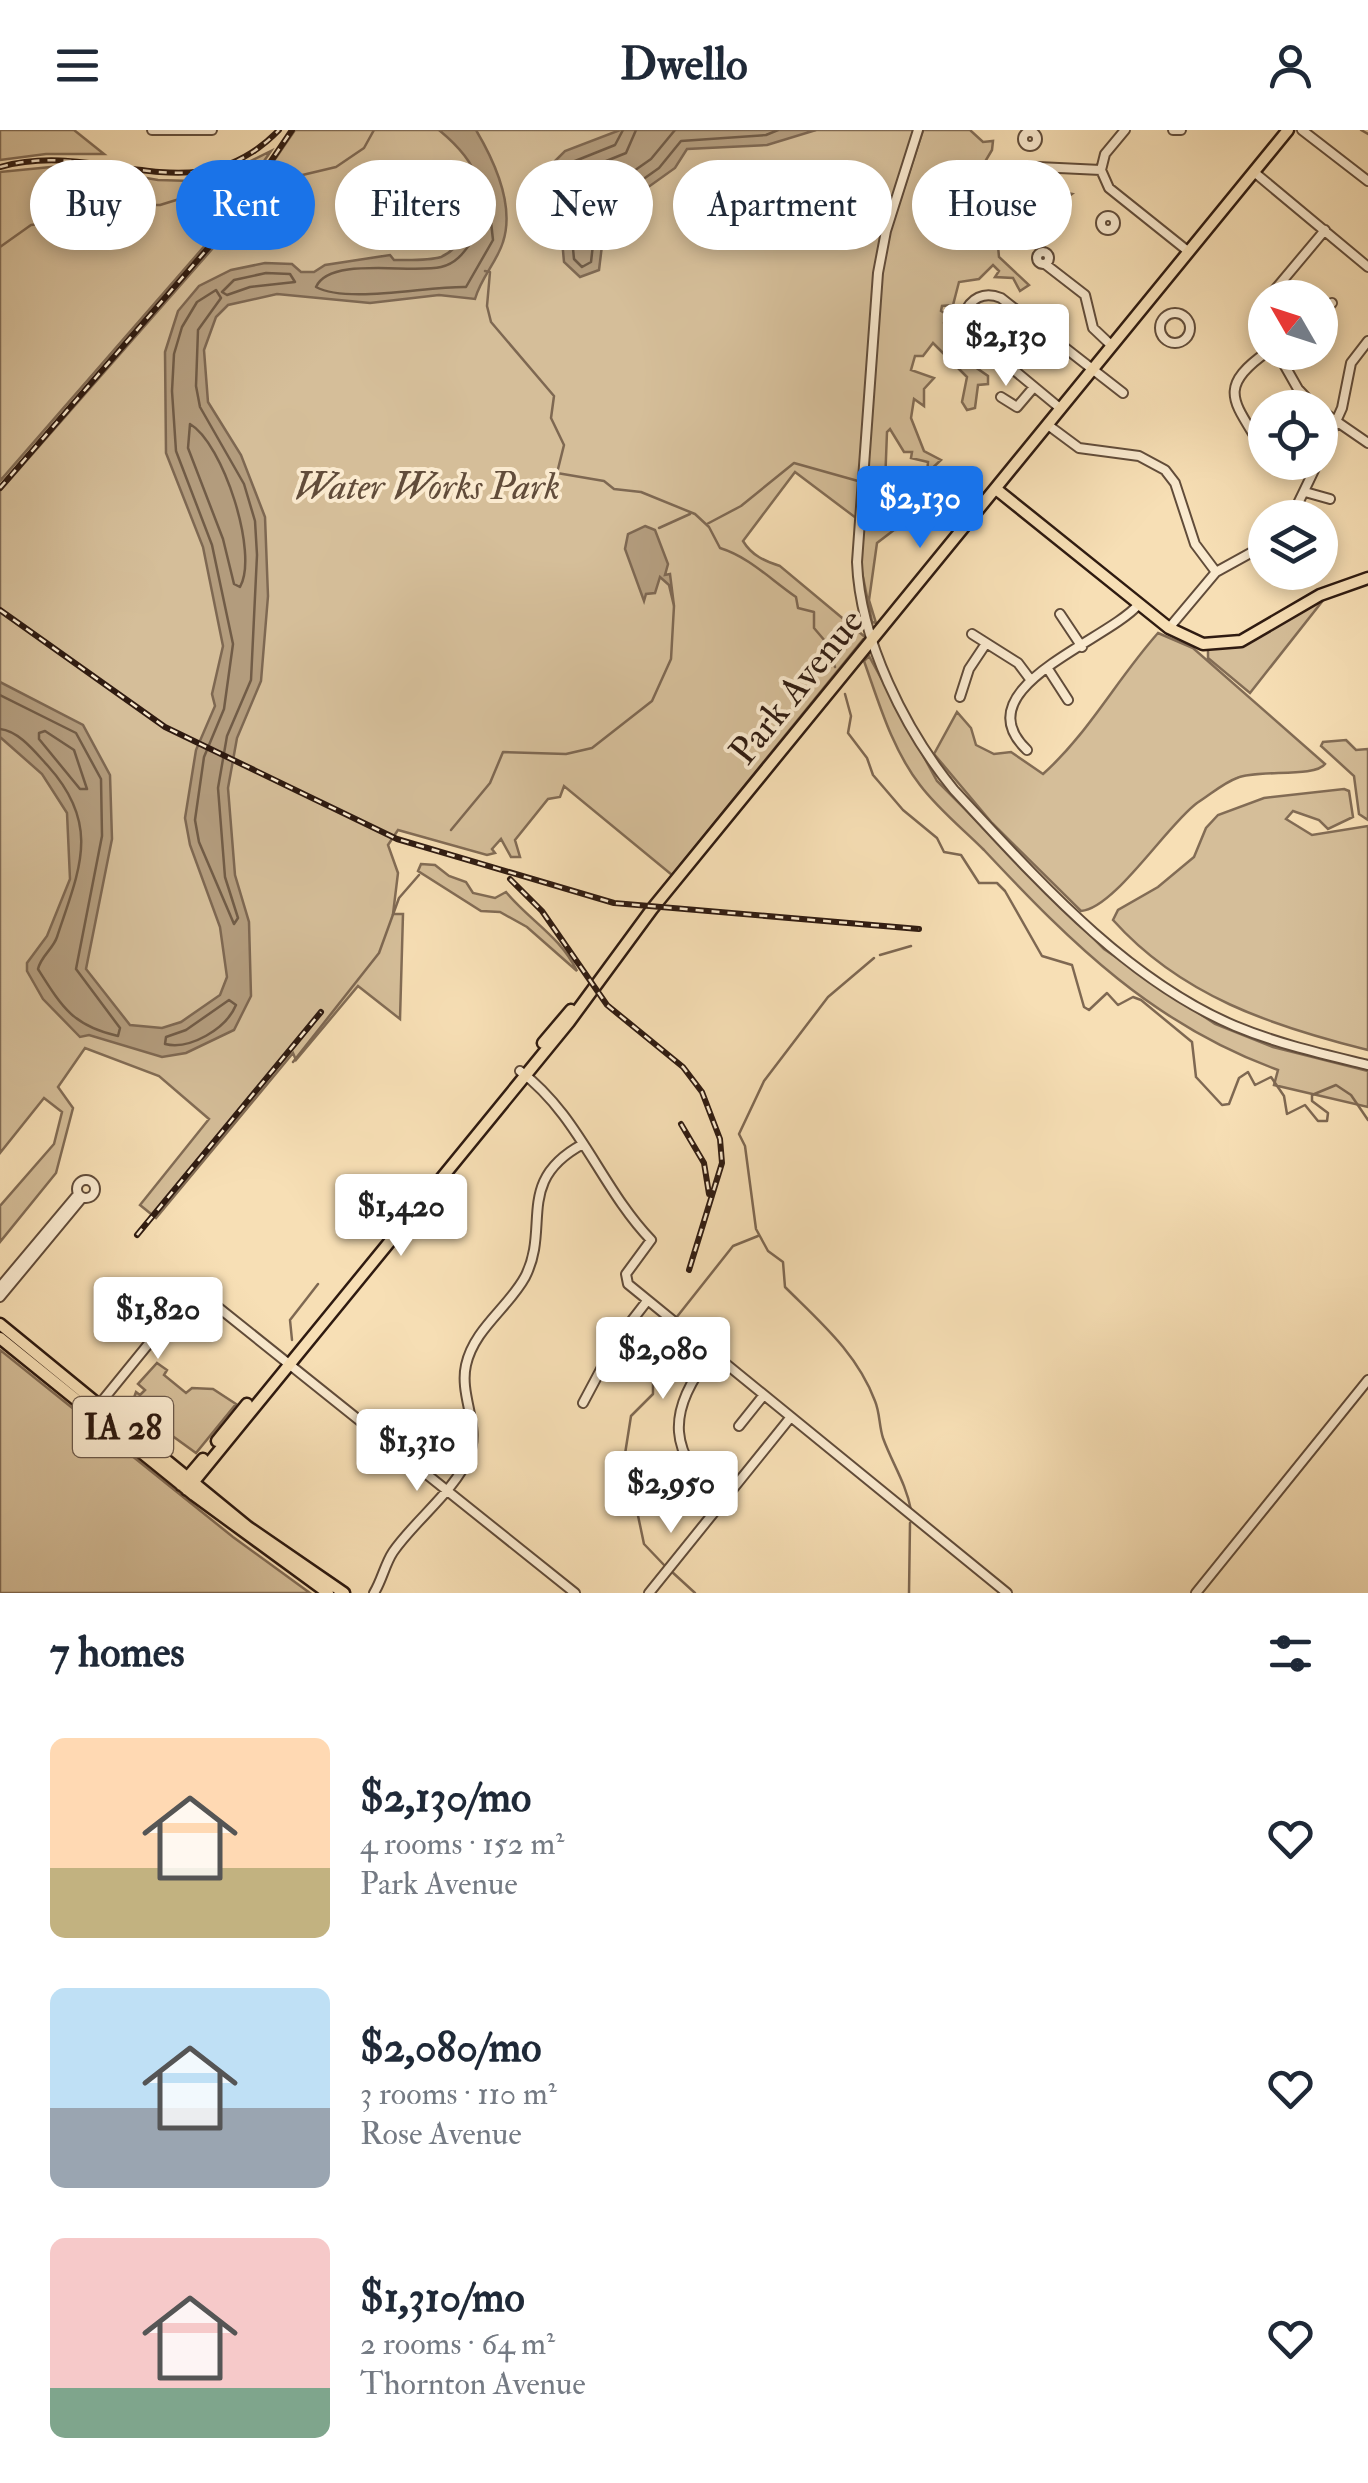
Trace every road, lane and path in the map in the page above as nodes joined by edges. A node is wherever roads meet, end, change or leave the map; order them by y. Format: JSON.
{"nodes":[{"id":1,"x":152,"y":130,"type":"edge"},
{"id":2,"x":212,"y":130,"type":"edge"},
{"id":3,"x":918,"y":130,"type":"edge"},
{"id":4,"x":1124,"y":130,"type":"edge"},
{"id":5,"x":1172,"y":130,"type":"edge"},
{"id":6,"x":1181,"y":130,"type":"edge"},
{"id":7,"x":1288,"y":130,"type":"edge"},
{"id":8,"x":1302,"y":130,"type":"edge"},
{"id":9,"x":1032,"y":146,"type":"dead end"},
{"id":10,"x":1036,"y":160,"type":"edge"},
{"id":11,"x":1072,"y":169,"type":"edge"},
{"id":12,"x":1101,"y":170,"type":"junction"},
{"id":13,"x":1254,"y":172,"type":"junction"},
{"id":14,"x":1368,"y":181,"type":"edge"},
{"id":15,"x":1126,"y":201,"type":"junction"},
{"id":16,"x":1112,"y":218,"type":"dead end"},
{"id":17,"x":1325,"y":230,"type":"junction"},
{"id":18,"x":1188,"y":252,"type":"junction"},
{"id":19,"x":1045,"y":264,"type":"dead end"},
{"id":20,"x":1368,"y":267,"type":"edge"},
{"id":21,"x":1284,"y":280,"type":"edge"},
{"id":22,"x":1146,"y":307,"type":"junction"},
{"id":23,"x":1161,"y":318,"type":"junction"},
{"id":24,"x":1368,"y":341,"type":"edge"},
{"id":25,"x":1112,"y":346,"type":"junction"},
{"id":26,"x":1248,"y":366,"type":"edge"},
{"id":27,"x":1091,"y":372,"type":"junction"},
{"id":28,"x":1034,"y":387,"type":"junction"},
{"id":29,"x":1123,"y":394,"type":"dead end"},
{"id":30,"x":1001,"y":397,"type":"dead end"},
{"id":31,"x":1061,"y":409,"type":"junction"},
{"id":32,"x":1338,"y":416,"type":"edge"},
{"id":33,"x":1338,"y":421,"type":"edge"},
{"id":34,"x":1248,"y":424,"type":"edge"},
{"id":35,"x":1048,"y":425,"type":"junction"},
{"id":36,"x":1368,"y":443,"type":"edge"},
{"id":37,"x":1310,"y":480,"type":"edge"},
{"id":38,"x":996,"y":489,"type":"junction"},
{"id":39,"x":1304,"y":492,"type":"junction"},
{"id":40,"x":1330,"y":499,"type":"dead end"},
{"id":41,"x":1300,"y":500,"type":"edge"},
{"id":42,"x":1248,"y":554,"type":"edge"},
{"id":43,"x":1216,"y":572,"type":"junction"},
{"id":44,"x":1368,"y":578,"type":"edge"},
{"id":45,"x":1139,"y":604,"type":"junction"},
{"id":46,"x":1060,"y":614,"type":"dead end"},
{"id":47,"x":1169,"y":628,"type":"junction"},
{"id":48,"x":972,"y":634,"type":"dead end"},
{"id":49,"x":873,"y":639,"type":"junction"},
{"id":50,"x":986,"y":645,"type":"junction"},
{"id":51,"x":1082,"y":647,"type":"junction"},
{"id":52,"x":1048,"y":669,"type":"junction"},
{"id":53,"x":1030,"y":680,"type":"junction"},
{"id":54,"x":960,"y":697,"type":"dead end"},
{"id":55,"x":1068,"y":700,"type":"dead end"},
{"id":56,"x":1027,"y":750,"type":"dead end"},
{"id":57,"x":1368,"y":1065,"type":"edge"},
{"id":58,"x":523,"y":1073,"type":"junction"},
{"id":59,"x":584,"y":1144,"type":"junction"},
{"id":60,"x":0,"y":1287,"type":"edge"},
{"id":61,"x":0,"y":1297,"type":"edge"},
{"id":62,"x":647,"y":1301,"type":"junction"},
{"id":63,"x":0,"y":1324,"type":"edge"},
{"id":64,"x":0,"y":1338,"type":"edge"},
{"id":65,"x":711,"y":1355,"type":"junction"},
{"id":66,"x":286,"y":1363,"type":"junction"},
{"id":67,"x":1368,"y":1380,"type":"edge"},
{"id":68,"x":762,"y":1396,"type":"junction"},
{"id":69,"x":583,"y":1403,"type":"dead end"},
{"id":70,"x":95,"y":1409,"type":"junction"},
{"id":71,"x":790,"y":1418,"type":"junction"},
{"id":72,"x":739,"y":1426,"type":"dead end"},
{"id":73,"x":685,"y":1460,"type":"junction"},
{"id":74,"x":187,"y":1484,"type":"junction"},
{"id":75,"x":443,"y":1490,"type":"junction"},
{"id":76,"x":722,"y":1502,"type":"junction"},
{"id":77,"x":667,"y":1508,"type":"dead end"},
{"id":78,"x":328,"y":1593,"type":"edge"},
{"id":79,"x":344,"y":1593,"type":"edge"},
{"id":80,"x":374,"y":1593,"type":"edge"},
{"id":81,"x":575,"y":1593,"type":"edge"},
{"id":82,"x":649,"y":1593,"type":"edge"},
{"id":83,"x":1007,"y":1593,"type":"edge"},
{"id":84,"x":1196,"y":1593,"type":"edge"}],
"edges":[{"from":1,"to":2,"type":"street"},
{"from":3,"to":49,"type":"street"},
{"from":4,"to":12,"type":"street"},
{"from":5,"to":6,"type":"street"},
{"from":7,"to":13,"type":"main road","name":"Park Avenue"},
{"from":8,"to":14,"type":"street"},
{"from":9,"to":10,"type":"street"},
{"from":11,"to":12,"type":"street"},
{"from":12,"to":15,"type":"street"},
{"from":13,"to":17,"type":"street"},
{"from":13,"to":18,"type":"main road","name":"Park Avenue"},
{"from":15,"to":16,"type":"street"},
{"from":15,"to":18,"type":"street"},
{"from":17,"to":20,"type":"street"},
{"from":17,"to":21,"type":"street"},
{"from":18,"to":22,"type":"main road","name":"Park Avenue"},
{"from":19,"to":25,"type":"street"},
{"from":22,"to":23,"type":"street"},
{"from":22,"to":25,"type":"main road","name":"Park Avenue"},
{"from":23,"to":23,"type":"street"},
{"from":24,"to":32,"type":"street"},
{"from":25,"to":27,"type":"main road","name":"Park Avenue"},
{"from":26,"to":34,"type":"street"},
{"from":27,"to":28,"type":"street"},
{"from":27,"to":29,"type":"street"},
{"from":27,"to":31,"type":"main road","name":"Park Avenue"},
{"from":28,"to":30,"type":"street"},
{"from":28,"to":31,"type":"street"},
{"from":31,"to":35,"type":"main road","name":"Park Avenue"},
{"from":33,"to":36,"type":"street"},
{"from":35,"to":38,"type":"main road","name":"Park Avenue"},
{"from":35,"to":43,"type":"street"},
{"from":37,"to":39,"type":"street"},
{"from":38,"to":45,"type":"main road"},
{"from":38,"to":49,"type":"main road","name":"Park Avenue"},
{"from":39,"to":40,"type":"street"},
{"from":39,"to":41,"type":"street"},
{"from":42,"to":43,"type":"street"},
{"from":43,"to":47,"type":"street"},
{"from":44,"to":47,"type":"main road"},
{"from":45,"to":47,"type":"main road"},
{"from":45,"to":51,"type":"street"},
{"from":46,"to":51,"type":"street"},
{"from":48,"to":50,"type":"street"},
{"from":49,"to":57,"type":"street"},
{"from":49,"to":58,"type":"main road","name":"Park Avenue"},
{"from":50,"to":53,"type":"street"},
{"from":50,"to":54,"type":"street"},
{"from":51,"to":52,"type":"street"},
{"from":52,"to":53,"type":"street"},
{"from":52,"to":55,"type":"street"},
{"from":53,"to":56,"type":"street"},
{"from":58,"to":59,"type":"street"},
{"from":58,"to":66,"type":"main road","name":"Park Avenue"},
{"from":59,"to":62,"type":"street"},
{"from":59,"to":75,"type":"street"},
{"from":60,"to":61,"type":"street"},
{"from":62,"to":65,"type":"street"},
{"from":62,"to":69,"type":"street"},
{"from":63,"to":70,"type":"main road","number":"IA 28"},
{"from":64,"to":70,"type":"main road","number":"IA 28"},
{"from":65,"to":68,"type":"street"},
{"from":65,"to":73,"type":"street"},
{"from":66,"to":70,"type":"street"},
{"from":66,"to":74,"type":"main road","name":"Park Avenue"},
{"from":66,"to":75,"type":"street"},
{"from":67,"to":84,"type":"street"},
{"from":68,"to":71,"type":"street"},
{"from":68,"to":72,"type":"street"},
{"from":70,"to":74,"type":"main road","number":"IA 28"},
{"from":71,"to":76,"type":"street"},
{"from":71,"to":83,"type":"street"},
{"from":73,"to":76,"type":"street"},
{"from":73,"to":77,"type":"street"},
{"from":74,"to":78,"type":"main road","number":"IA 28"},
{"from":74,"to":79,"type":"main road","number":"IA 28"},
{"from":75,"to":80,"type":"street"},
{"from":75,"to":81,"type":"street"},
{"from":76,"to":82,"type":"street"}]}
